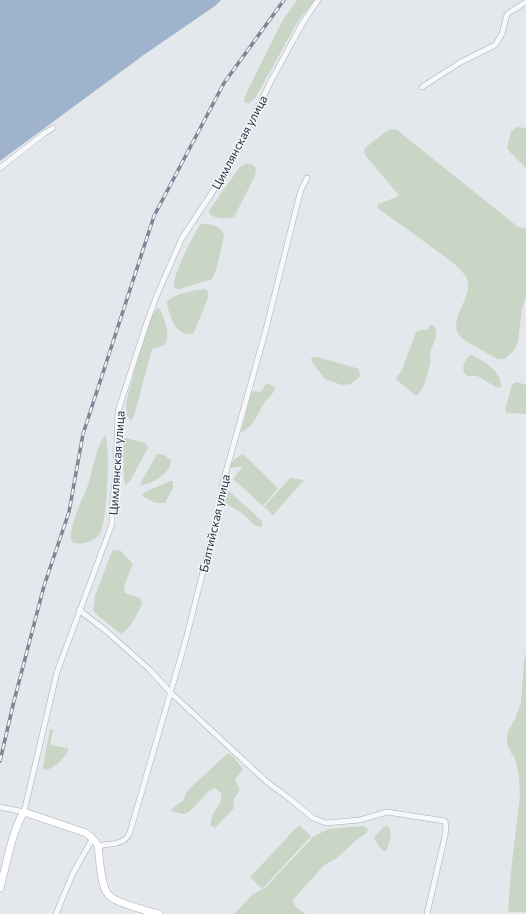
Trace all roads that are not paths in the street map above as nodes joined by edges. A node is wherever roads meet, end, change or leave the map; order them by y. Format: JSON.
{"nodes":[{"id":1,"x":318,"y":0,"type":"edge"},
{"id":2,"x":526,"y":2,"type":"edge"},
{"id":3,"x":422,"y":87,"type":"dead end"},
{"id":4,"x":53,"y":128,"type":"dead end"},
{"id":5,"x":0,"y":168,"type":"edge"},
{"id":6,"x":307,"y":178,"type":"dead end"},
{"id":7,"x":79,"y":610,"type":"junction"},
{"id":8,"x":171,"y":693,"type":"junction"},
{"id":9,"x":0,"y":806,"type":"edge"},
{"id":10,"x":24,"y":812,"type":"junction"},
{"id":11,"x":93,"y":838,"type":"junction"},
{"id":12,"x":98,"y":846,"type":"junction"},
{"id":13,"x":0,"y":888,"type":"edge"},
{"id":14,"x":56,"y":914,"type":"edge"},
{"id":15,"x":159,"y":914,"type":"edge"},
{"id":16,"x":427,"y":914,"type":"edge"}],
"edges":[{"from":1,"to":7,"type":"street","name":"Цимлянская улица"},
{"from":2,"to":3,"type":"street"},
{"from":4,"to":5,"type":"street"},
{"from":6,"to":8,"type":"street","name":"Балтийская улица"},
{"from":7,"to":8,"type":"street"},
{"from":7,"to":10,"type":"street","name":"Цимлянская улица"},
{"from":8,"to":12,"type":"street","name":"Балтийская улица"},
{"from":8,"to":16,"type":"street"},
{"from":9,"to":10,"type":"street"},
{"from":10,"to":11,"type":"main road"},
{"from":10,"to":13,"type":"main road"},
{"from":11,"to":12,"type":"main road"},
{"from":11,"to":14,"type":"street"},
{"from":12,"to":15,"type":"main road"}]}
